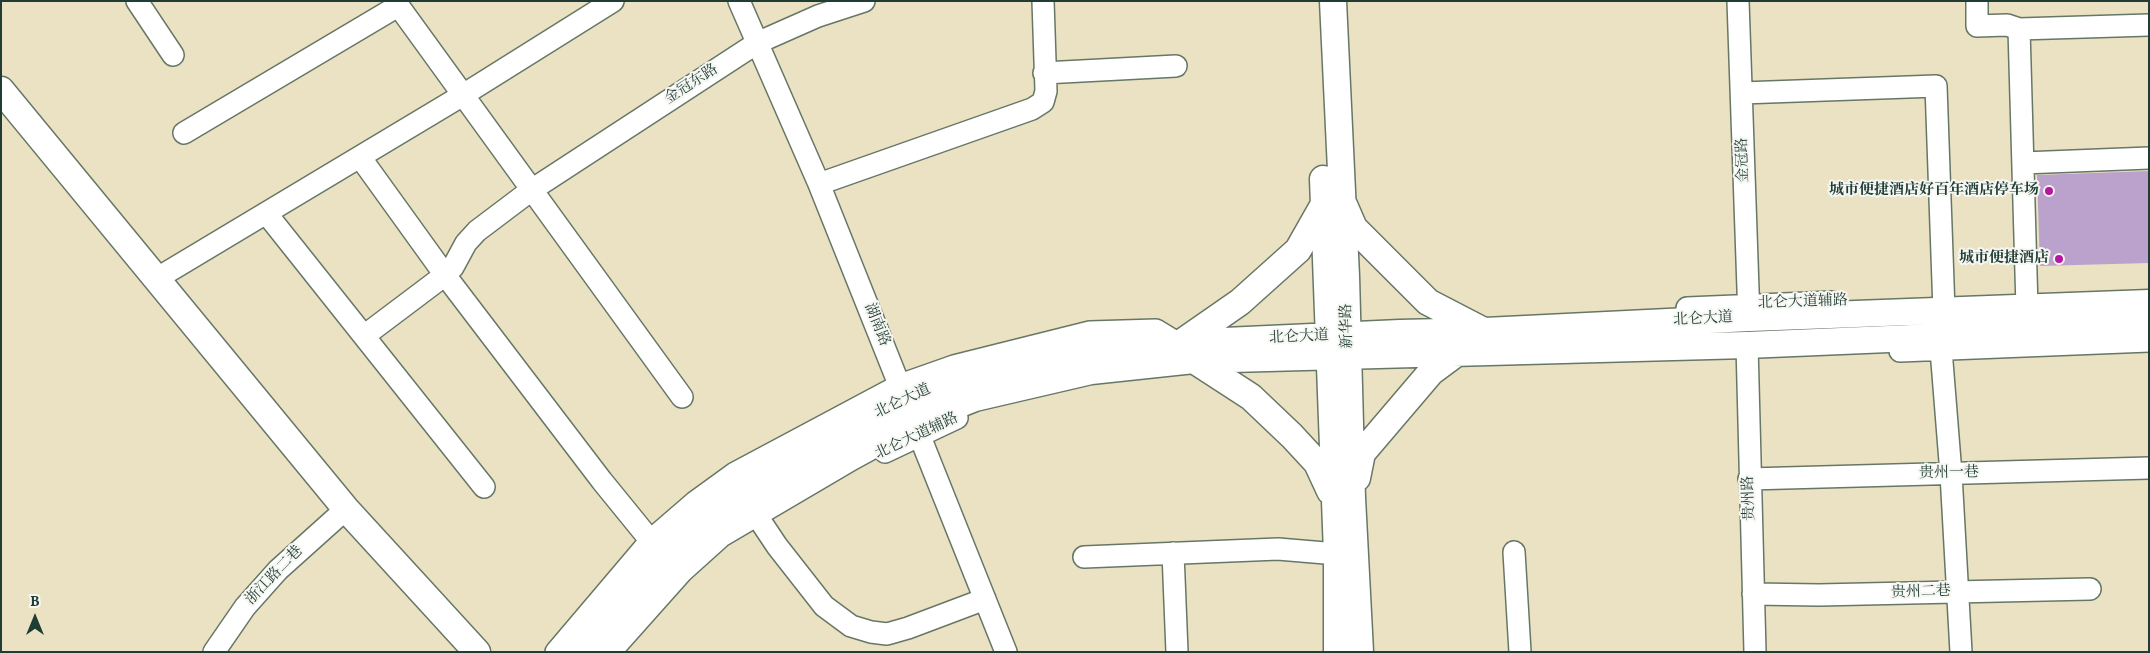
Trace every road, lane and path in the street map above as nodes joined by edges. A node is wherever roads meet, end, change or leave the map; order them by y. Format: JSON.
{"nodes":[{"id":1,"x":137,"y":1,"type":"edge"},
{"id":2,"x":613,"y":1,"type":"edge"},
{"id":3,"x":740,"y":1,"type":"edge"},
{"id":4,"x":864,"y":1,"type":"edge"},
{"id":5,"x":1043,"y":1,"type":"edge"},
{"id":6,"x":1315,"y":1,"type":"edge"},
{"id":7,"x":1333,"y":1,"type":"edge"},
{"id":8,"x":1738,"y":1,"type":"edge"},
{"id":9,"x":1977,"y":1,"type":"edge"},
{"id":10,"x":397,"y":4,"type":"edge"},
{"id":11,"x":2149,"y":25,"type":"edge"},
{"id":12,"x":2019,"y":29,"type":"junction"},
{"id":13,"x":757,"y":43,"type":"junction"},
{"id":14,"x":173,"y":55,"type":"dead end"},
{"id":15,"x":1176,"y":66,"type":"dead end"},
{"id":16,"x":1044,"y":73,"type":"junction"},
{"id":17,"x":1,"y":90,"type":"edge"},
{"id":18,"x":1742,"y":93,"type":"junction"},
{"id":19,"x":463,"y":95,"type":"junction"},
{"id":20,"x":184,"y":133,"type":"dead end"},
{"id":21,"x":360,"y":157,"type":"junction"},
{"id":22,"x":2149,"y":158,"type":"edge"},
{"id":23,"x":2023,"y":163,"type":"junction"},
{"id":24,"x":819,"y":184,"type":"junction"},
{"id":25,"x":530,"y":191,"type":"junction"},
{"id":26,"x":1332,"y":202,"type":"junction"},
{"id":27,"x":266,"y":213,"type":"junction"},
{"id":28,"x":445,"y":275,"type":"junction"},
{"id":29,"x":156,"y":279,"type":"junction"},
{"id":30,"x":2149,"y":291,"type":"edge"},
{"id":31,"x":2027,"y":301,"type":"junction"},
{"id":32,"x":2149,"y":303,"type":"edge"},
{"id":33,"x":1944,"y":305,"type":"junction"},
{"id":34,"x":1749,"y":311,"type":"junction"},
{"id":35,"x":1460,"y":319,"type":"junction"},
{"id":36,"x":2149,"y":328,"type":"edge"},
{"id":37,"x":1485,"y":331,"type":"junction"},
{"id":38,"x":1400,"y":333,"type":"junction"},
{"id":39,"x":364,"y":336,"type":"junction"},
{"id":40,"x":2149,"y":341,"type":"edge"},
{"id":41,"x":1940,"y":343,"type":"junction"},
{"id":42,"x":1338,"y":346,"type":"junction"},
{"id":43,"x":1747,"y":350,"type":"junction"},
{"id":44,"x":1458,"y":352,"type":"junction"},
{"id":45,"x":1194,"y":358,"type":"junction"},
{"id":46,"x":682,"y":397,"type":"dead end"},
{"id":47,"x":910,"y":410,"type":"junction"},
{"id":48,"x":2149,"y":468,"type":"edge"},
{"id":49,"x":1951,"y":474,"type":"junction"},
{"id":50,"x":1749,"y":479,"type":"junction"},
{"id":51,"x":484,"y":487,"type":"dead end"},
{"id":52,"x":1343,"y":499,"type":"junction"},
{"id":53,"x":346,"y":509,"type":"junction"},
{"id":54,"x":758,"y":517,"type":"junction"},
{"id":55,"x":656,"y":547,"type":"junction"},
{"id":56,"x":1514,"y":552,"type":"dead end"},
{"id":57,"x":1173,"y":553,"type":"junction"},
{"id":58,"x":1336,"y":554,"type":"junction"},
{"id":59,"x":1084,"y":556,"type":"dead end"},
{"id":60,"x":2090,"y":589,"type":"dead end"},
{"id":61,"x":1957,"y":592,"type":"junction"},
{"id":62,"x":1753,"y":594,"type":"junction"},
{"id":63,"x":985,"y":599,"type":"junction"},
{"id":64,"x":214,"y":652,"type":"edge"},
{"id":65,"x":477,"y":652,"type":"edge"},
{"id":66,"x":556,"y":652,"type":"edge"},
{"id":67,"x":576,"y":652,"type":"edge"},
{"id":68,"x":607,"y":652,"type":"edge"},
{"id":69,"x":623,"y":652,"type":"edge"},
{"id":70,"x":1006,"y":652,"type":"edge"},
{"id":71,"x":1177,"y":652,"type":"edge"},
{"id":72,"x":1337,"y":652,"type":"edge"},
{"id":73,"x":1360,"y":652,"type":"edge"},
{"id":74,"x":1520,"y":652,"type":"edge"},
{"id":75,"x":1755,"y":652,"type":"edge"},
{"id":76,"x":1961,"y":652,"type":"edge"}],
"edges":[{"from":1,"to":14,"type":"street"},
{"from":2,"to":19,"type":"street"},
{"from":3,"to":13,"type":"street","name":"湖南路"},
{"from":4,"to":13,"type":"street","name":"金冠东路"},
{"from":5,"to":16,"type":"street"},
{"from":6,"to":26,"type":"main road","name":"新华路"},
{"from":7,"to":26,"type":"main road","name":"新华路"},
{"from":8,"to":18,"type":"street","name":"金冠路"},
{"from":9,"to":12,"type":"street"},
{"from":10,"to":19,"type":"street"},
{"from":10,"to":20,"type":"street"},
{"from":11,"to":12,"type":"street"},
{"from":12,"to":23,"type":"street"},
{"from":13,"to":24,"type":"street","name":"湖南路"},
{"from":13,"to":25,"type":"street","name":"金冠东路"},
{"from":15,"to":16,"type":"street"},
{"from":16,"to":24,"type":"street"},
{"from":17,"to":29,"type":"main road"},
{"from":18,"to":33,"type":"street"},
{"from":18,"to":34,"type":"street","name":"金冠路"},
{"from":19,"to":21,"type":"street"},
{"from":19,"to":25,"type":"street"},
{"from":21,"to":27,"type":"street"},
{"from":21,"to":28,"type":"street"},
{"from":22,"to":23,"type":"street"},
{"from":23,"to":31,"type":"street"},
{"from":24,"to":47,"type":"street","name":"湖南路"},
{"from":25,"to":28,"type":"street","name":"金冠东路"},
{"from":25,"to":46,"type":"street"},
{"from":26,"to":35,"type":"main road"},
{"from":26,"to":42,"type":"main road","name":"新华路"},
{"from":26,"to":45,"type":"main road"},
{"from":27,"to":29,"type":"street"},
{"from":27,"to":39,"type":"street"},
{"from":28,"to":39,"type":"street","name":"金冠东路"},
{"from":28,"to":55,"type":"street"},
{"from":29,"to":53,"type":"main road"},
{"from":30,"to":31,"type":"street"},
{"from":31,"to":32,"type":"main road","name":"北仑大道"},
{"from":31,"to":33,"type":"main road","name":"北仑大道"},
{"from":33,"to":34,"type":"main road","name":"北仑大道"},
{"from":34,"to":35,"type":"street","name":"北仑大道辅路"},
{"from":34,"to":37,"type":"main road","name":"北仑大道"},
{"from":35,"to":37,"type":"main road"},
{"from":35,"to":38,"type":"street","name":"北仑大道辅路"},
{"from":36,"to":41,"type":"main road","name":"北仑大道"},
{"from":37,"to":38,"type":"main road","name":"北仑大道"},
{"from":38,"to":42,"type":"main road","name":"北仑大道"},
{"from":39,"to":51,"type":"street"},
{"from":40,"to":41,"type":"street"},
{"from":41,"to":43,"type":"main road","name":"北仑大道"},
{"from":41,"to":49,"type":"street"},
{"from":42,"to":44,"type":"main road","name":"北仑大道"},
{"from":42,"to":45,"type":"main road","name":"北仑大道"},
{"from":42,"to":45,"type":"main road","name":"北仑大道"},
{"from":42,"to":52,"type":"main road","name":"新华路"},
{"from":43,"to":44,"type":"main road","name":"北仑大道"},
{"from":43,"to":50,"type":"street","name":"贵州路"},
{"from":44,"to":52,"type":"main road"},
{"from":45,"to":47,"type":"street","name":"北仑大道辅路"},
{"from":45,"to":47,"type":"main road","name":"北仑大道"},
{"from":45,"to":52,"type":"main road"},
{"from":47,"to":54,"type":"main road","name":"北仑大道"},
{"from":47,"to":55,"type":"main road","name":"北仑大道"},
{"from":47,"to":63,"type":"street","name":"湖南路"},
{"from":48,"to":49,"type":"street","name":"贵州一巷"},
{"from":49,"to":50,"type":"street","name":"贵州一巷"},
{"from":49,"to":61,"type":"street"},
{"from":50,"to":62,"type":"street","name":"贵州路"},
{"from":52,"to":58,"type":"main road","name":"新华路"},
{"from":52,"to":73,"type":"main road","name":"新华路"},
{"from":53,"to":64,"type":"street","name":"浙江路二巷"},
{"from":53,"to":65,"type":"main road"},
{"from":54,"to":63,"type":"street"},
{"from":54,"to":68,"type":"main road","name":"北仑大道"},
{"from":54,"to":69,"type":"street"},
{"from":55,"to":66,"type":"street"},
{"from":55,"to":67,"type":"main road","name":"北仑大道"},
{"from":56,"to":74,"type":"street"},
{"from":57,"to":58,"type":"street"},
{"from":57,"to":59,"type":"street"},
{"from":57,"to":71,"type":"street"},
{"from":58,"to":72,"type":"main road","name":"新华路"},
{"from":60,"to":61,"type":"street","name":"贵州二巷"},
{"from":61,"to":62,"type":"street","name":"贵州二巷"},
{"from":61,"to":76,"type":"street"},
{"from":62,"to":75,"type":"street","name":"贵州路"},
{"from":63,"to":70,"type":"street","name":"湖南路"}]}
